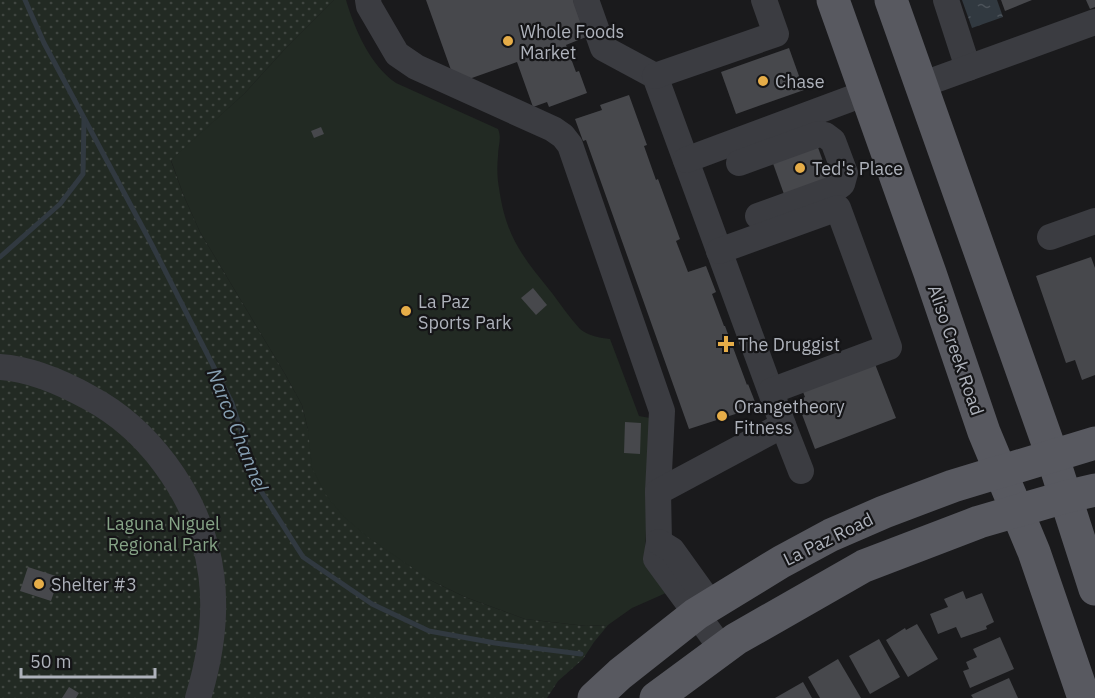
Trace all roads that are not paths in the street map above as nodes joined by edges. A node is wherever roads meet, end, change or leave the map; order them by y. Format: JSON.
{"nodes":[{"id":1,"x":368,"y":0,"type":"edge"},
{"id":2,"x":586,"y":0,"type":"edge"},
{"id":3,"x":764,"y":0,"type":"edge"},
{"id":4,"x":833,"y":0,"type":"edge"},
{"id":5,"x":891,"y":0,"type":"edge"},
{"id":6,"x":946,"y":0,"type":"edge"},
{"id":7,"x":1095,"y":22,"type":"edge"},
{"id":8,"x":968,"y":68,"type":"junction"},
{"id":9,"x":655,"y":76,"type":"junction"},
{"id":10,"x":921,"y":85,"type":"junction"},
{"id":11,"x":866,"y":93,"type":"junction"},
{"id":12,"x":686,"y":160,"type":"junction"},
{"id":13,"x":739,"y":163,"type":"dead end"},
{"id":14,"x":758,"y":216,"type":"dead end"},
{"id":15,"x":1095,"y":221,"type":"edge"},
{"id":16,"x":1050,"y":237,"type":"dead end"},
{"id":17,"x":719,"y":251,"type":"junction"},
{"id":18,"x":0,"y":367,"type":"edge"},
{"id":19,"x":771,"y":391,"type":"junction"},
{"id":20,"x":783,"y":425,"type":"junction"},
{"id":21,"x":1095,"y":443,"type":"edge"},
{"id":22,"x":1052,"y":455,"type":"junction"},
{"id":23,"x":801,"y":471,"type":"dead end"},
{"id":24,"x":1000,"y":472,"type":"junction"},
{"id":25,"x":658,"y":492,"type":"junction"},
{"id":26,"x":1080,"y":493,"type":"edge"},
{"id":27,"x":1017,"y":510,"type":"junction"},
{"id":28,"x":1095,"y":589,"type":"edge"},
{"id":29,"x":704,"y":609,"type":"junction"},
{"id":30,"x":729,"y":644,"type":"junction"},
{"id":31,"x":198,"y":698,"type":"edge"},
{"id":32,"x":594,"y":698,"type":"edge"},
{"id":33,"x":656,"y":698,"type":"edge"},
{"id":34,"x":1084,"y":698,"type":"edge"}],
"edges":[{"from":1,"to":25,"type":"lane"},
{"from":2,"to":9,"type":"lane"},
{"from":3,"to":9,"type":"lane"},
{"from":4,"to":11,"type":"main road","name":"Aliso Creek Road"},
{"from":5,"to":10,"type":"main road"},
{"from":6,"to":8,"type":"lane"},
{"from":7,"to":8,"type":"lane"},
{"from":8,"to":10,"type":"lane"},
{"from":9,"to":12,"type":"lane"},
{"from":10,"to":22,"type":"main road"},
{"from":11,"to":12,"type":"lane"},
{"from":11,"to":24,"type":"main road","name":"Aliso Creek Road"},
{"from":12,"to":17,"type":"lane"},
{"from":13,"to":14,"type":"lane"},
{"from":15,"to":16,"type":"lane"},
{"from":17,"to":19,"type":"lane"},
{"from":17,"to":19,"type":"lane"},
{"from":18,"to":31,"type":"lane"},
{"from":19,"to":20,"type":"lane"},
{"from":20,"to":23,"type":"lane"},
{"from":20,"to":25,"type":"lane"},
{"from":21,"to":22,"type":"main road","name":"La Paz Road"},
{"from":22,"to":24,"type":"main road","name":"La Paz Road"},
{"from":22,"to":26,"type":"main road"},
{"from":24,"to":27,"type":"main road","name":"Aliso Creek Road"},
{"from":24,"to":29,"type":"main road","name":"La Paz Road"},
{"from":25,"to":29,"type":"lane"},
{"from":26,"to":27,"type":"main road"},
{"from":26,"to":28,"type":"main road"},
{"from":27,"to":30,"type":"main road"},
{"from":27,"to":34,"type":"main road","name":"Aliso Creek Road"},
{"from":29,"to":30,"type":"lane"},
{"from":29,"to":32,"type":"main road","name":"La Paz Road"},
{"from":30,"to":33,"type":"main road"}]}
